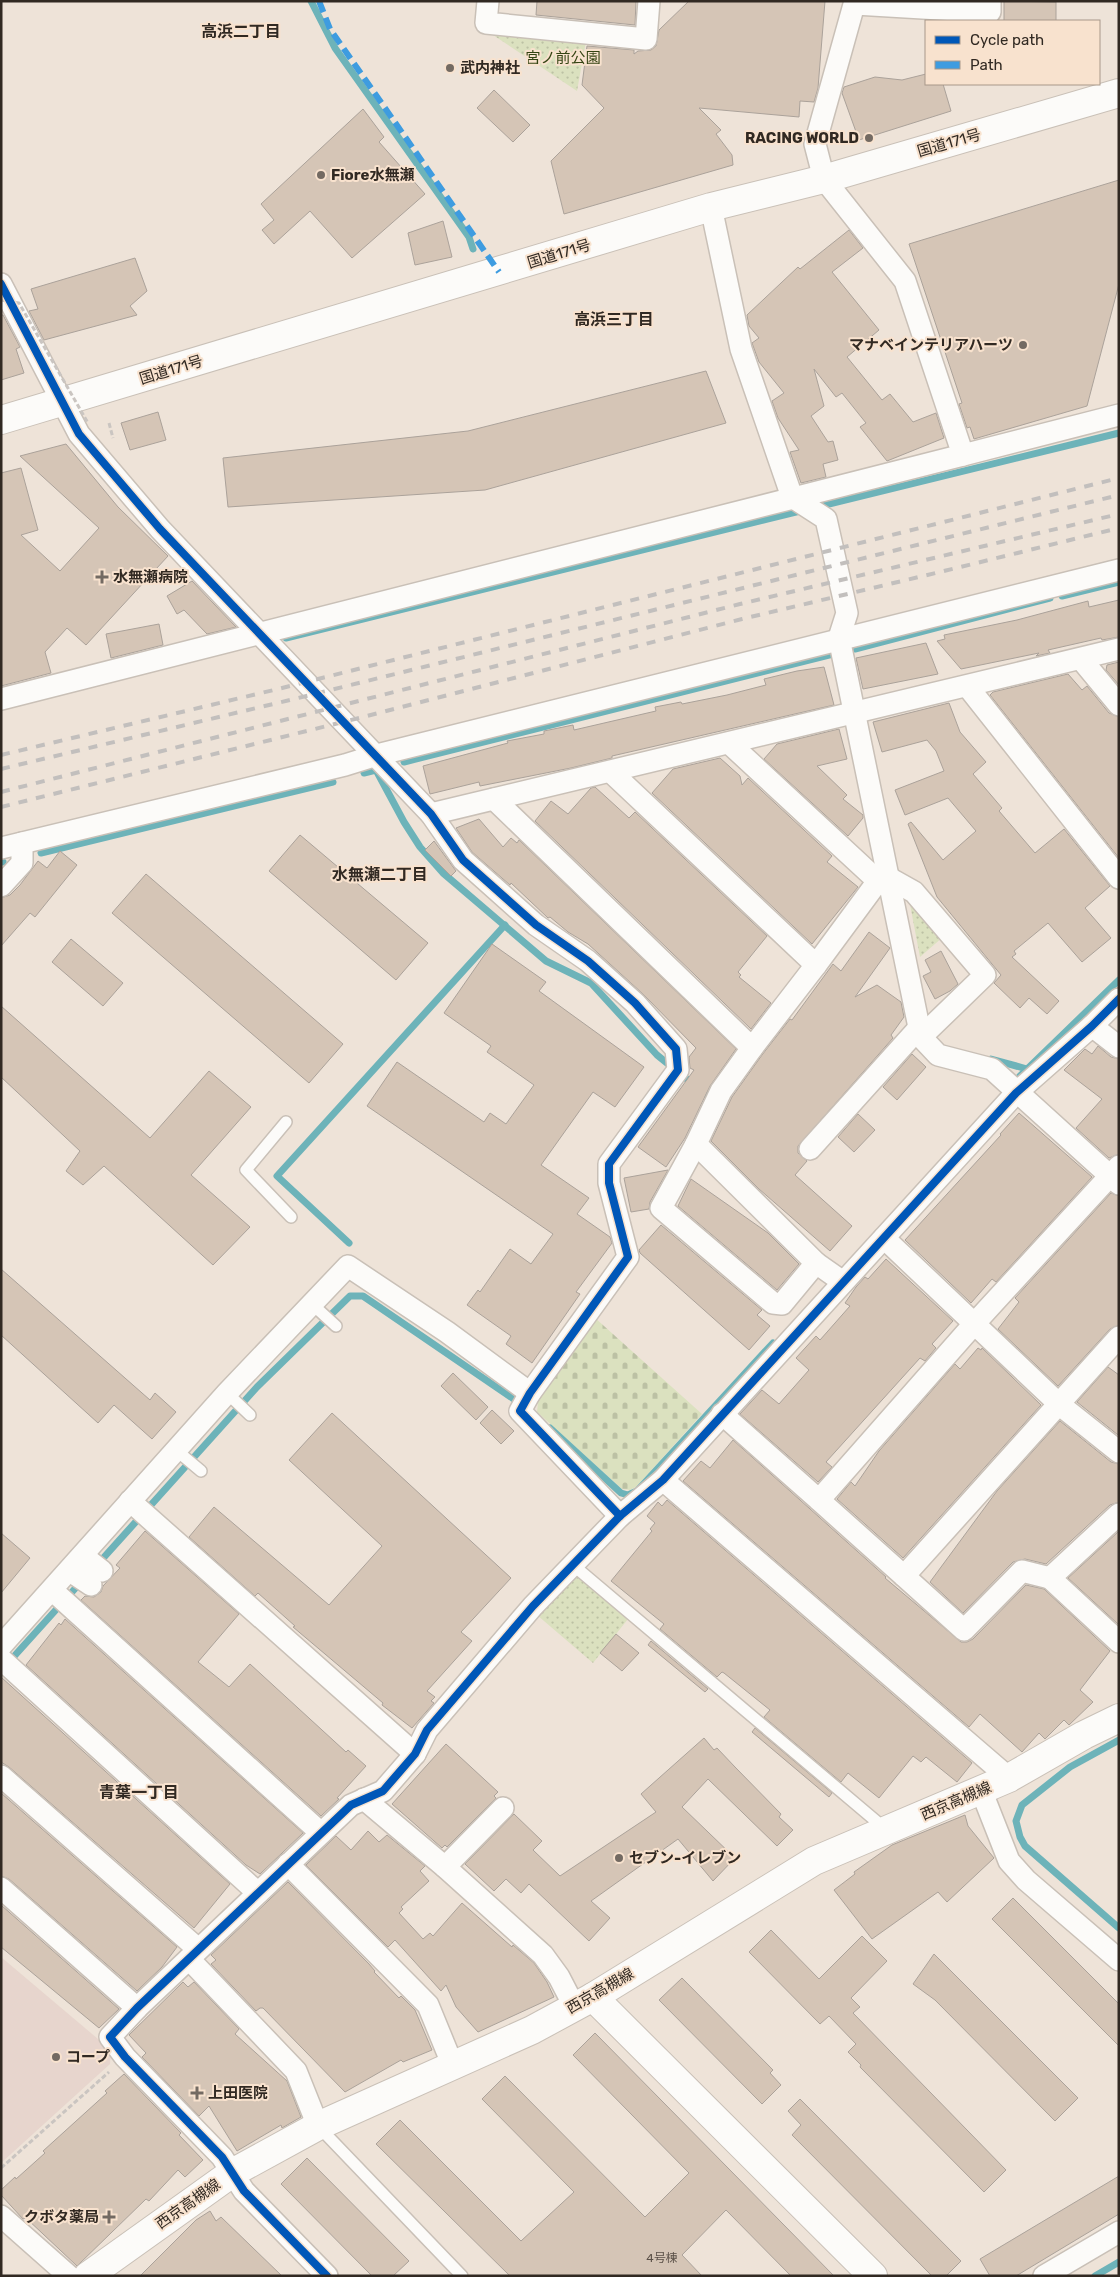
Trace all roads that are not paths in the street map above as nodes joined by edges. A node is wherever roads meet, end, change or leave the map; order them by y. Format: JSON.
{"nodes":[{"id":1,"x":488,"y":1,"type":"edge"},
{"id":2,"x":649,"y":1,"type":"edge"},
{"id":3,"x":990,"y":1,"type":"edge"},
{"id":4,"x":855,"y":3,"type":"edge"},
{"id":5,"x":1119,"y":93,"type":"edge"},
{"id":6,"x":824,"y":179,"type":"junction"},
{"id":7,"x":711,"y":207,"type":"junction"},
{"id":8,"x":1,"y":284,"type":"edge"},
{"id":9,"x":61,"y":402,"type":"junction"},
{"id":10,"x":1119,"y":415,"type":"edge"},
{"id":11,"x":1,"y":420,"type":"edge"},
{"id":12,"x":963,"y":455,"type":"junction"},
{"id":13,"x":805,"y":505,"type":"junction"},
{"id":14,"x":1119,"y":570,"type":"edge"},
{"id":15,"x":839,"y":638,"type":"junction"},
{"id":16,"x":269,"y":642,"type":"junction"},
{"id":17,"x":1119,"y":649,"type":"edge"},
{"id":18,"x":1081,"y":659,"type":"junction"},
{"id":19,"x":968,"y":687,"type":"junction"},
{"id":20,"x":1,"y":699,"type":"edge"},
{"id":21,"x":1119,"y":705,"type":"edge"},
{"id":22,"x":855,"y":712,"type":"junction"},
{"id":23,"x":729,"y":743,"type":"junction"},
{"id":24,"x":377,"y":755,"type":"junction"},
{"id":25,"x":611,"y":772,"type":"junction"},
{"id":26,"x":494,"y":799,"type":"junction"},
{"id":27,"x":432,"y":814,"type":"junction"},
{"id":28,"x":22,"y":843,"type":"junction"},
{"id":29,"x":1,"y":848,"type":"edge"},
{"id":30,"x":1119,"y":878,"type":"edge"},
{"id":31,"x":884,"y":880,"type":"junction"},
{"id":32,"x":1,"y":886,"type":"edge"},
{"id":33,"x":816,"y":966,"type":"junction"},
{"id":34,"x":1119,"y":999,"type":"edge"},
{"id":35,"x":1092,"y":1026,"type":"junction"},
{"id":36,"x":919,"y":1039,"type":"junction"},
{"id":37,"x":1119,"y":1047,"type":"edge"},
{"id":38,"x":752,"y":1048,"type":"junction"},
{"id":39,"x":1016,"y":1093,"type":"junction"},
{"id":40,"x":286,"y":1122,"type":"dead end"},
{"id":41,"x":696,"y":1144,"type":"junction"},
{"id":42,"x":810,"y":1149,"type":"dead end"},
{"id":43,"x":1116,"y":1176,"type":"edge"},
{"id":44,"x":291,"y":1217,"type":"dead end"},
{"id":45,"x":884,"y":1238,"type":"junction"},
{"id":46,"x":816,"y":1262,"type":"junction"},
{"id":47,"x":843,"y":1282,"type":"junction"},
{"id":48,"x":314,"y":1305,"type":"junction"},
{"id":49,"x":974,"y":1324,"type":"junction"},
{"id":50,"x":336,"y":1326,"type":"dead end"},
{"id":51,"x":1119,"y":1337,"type":"edge"},
{"id":52,"x":228,"y":1394,"type":"junction"},
{"id":53,"x":526,"y":1399,"type":"junction"},
{"id":54,"x":1060,"y":1405,"type":"junction"},
{"id":55,"x":722,"y":1414,"type":"junction"},
{"id":56,"x":250,"y":1415,"type":"dead end"},
{"id":57,"x":177,"y":1451,"type":"junction"},
{"id":58,"x":1119,"y":1452,"type":"edge"},
{"id":59,"x":201,"y":1471,"type":"dead end"},
{"id":60,"x":663,"y":1480,"type":"junction"},
{"id":61,"x":819,"y":1500,"type":"junction"},
{"id":62,"x":130,"y":1501,"type":"junction"},
{"id":63,"x":1119,"y":1514,"type":"edge"},
{"id":64,"x":620,"y":1516,"type":"junction"},
{"id":65,"x":77,"y":1564,"type":"junction"},
{"id":66,"x":573,"y":1566,"type":"junction"},
{"id":67,"x":904,"y":1576,"type":"junction"},
{"id":68,"x":97,"y":1578,"type":"dead end"},
{"id":69,"x":1050,"y":1578,"type":"junction"},
{"id":70,"x":53,"y":1591,"type":"junction"},
{"id":71,"x":1119,"y":1642,"type":"edge"},
{"id":72,"x":1,"y":1646,"type":"edge"},
{"id":73,"x":1,"y":1659,"type":"edge"},
{"id":74,"x":1119,"y":1718,"type":"edge"},
{"id":75,"x":415,"y":1754,"type":"junction"},
{"id":76,"x":1,"y":1776,"type":"edge"},
{"id":77,"x":1009,"y":1778,"type":"junction"},
{"id":78,"x":981,"y":1790,"type":"junction"},
{"id":79,"x":364,"y":1799,"type":"junction"},
{"id":80,"x":503,"y":1808,"type":"dead end"},
{"id":81,"x":884,"y":1831,"type":"junction"},
{"id":82,"x":321,"y":1833,"type":"junction"},
{"id":83,"x":288,"y":1864,"type":"junction"},
{"id":84,"x":445,"y":1867,"type":"junction"},
{"id":85,"x":1,"y":1888,"type":"edge"},
{"id":86,"x":258,"y":1893,"type":"junction"},
{"id":87,"x":193,"y":1954,"type":"junction"},
{"id":88,"x":1119,"y":1960,"type":"edge"},
{"id":89,"x":583,"y":2002,"type":"junction"},
{"id":90,"x":137,"y":2008,"type":"junction"},
{"id":91,"x":452,"y":2066,"type":"junction"},
{"id":92,"x":318,"y":2126,"type":"junction"},
{"id":93,"x":232,"y":2173,"type":"junction"},
{"id":94,"x":1,"y":2216,"type":"edge"},
{"id":95,"x":1119,"y":2232,"type":"edge"},
{"id":96,"x":69,"y":2276,"type":"edge"},
{"id":97,"x":88,"y":2276,"type":"edge"},
{"id":98,"x":327,"y":2276,"type":"edge"},
{"id":99,"x":462,"y":2276,"type":"edge"},
{"id":100,"x":873,"y":2276,"type":"edge"},
{"id":101,"x":1044,"y":2276,"type":"edge"}],
"edges":[{"from":1,"to":2,"type":"street"},
{"from":3,"to":4,"type":"street"},
{"from":4,"to":6,"type":"street"},
{"from":5,"to":6,"type":"main road","name":"国道171号"},
{"from":6,"to":7,"type":"main road","name":"国道171号"},
{"from":6,"to":12,"type":"street"},
{"from":7,"to":9,"type":"main road","name":"国道171号"},
{"from":7,"to":13,"type":"street"},
{"from":8,"to":9,"type":"street"},
{"from":9,"to":11,"type":"main road","name":"国道171号"},
{"from":9,"to":16,"type":"street"},
{"from":10,"to":12,"type":"street"},
{"from":12,"to":13,"type":"street"},
{"from":13,"to":15,"type":"street"},
{"from":13,"to":16,"type":"street"},
{"from":14,"to":15,"type":"street"},
{"from":15,"to":22,"type":"street"},
{"from":15,"to":24,"type":"street"},
{"from":16,"to":20,"type":"street"},
{"from":16,"to":24,"type":"street"},
{"from":17,"to":18,"type":"street"},
{"from":18,"to":19,"type":"street"},
{"from":18,"to":21,"type":"street"},
{"from":19,"to":22,"type":"street"},
{"from":19,"to":30,"type":"street"},
{"from":22,"to":23,"type":"street"},
{"from":22,"to":31,"type":"street"},
{"from":23,"to":25,"type":"street"},
{"from":23,"to":31,"type":"street"},
{"from":24,"to":27,"type":"street"},
{"from":24,"to":28,"type":"street"},
{"from":25,"to":26,"type":"street"},
{"from":25,"to":33,"type":"street"},
{"from":26,"to":27,"type":"street"},
{"from":26,"to":38,"type":"street"},
{"from":27,"to":53,"type":"street"},
{"from":28,"to":29,"type":"street"},
{"from":28,"to":32,"type":"street"},
{"from":31,"to":33,"type":"street"},
{"from":31,"to":36,"type":"street"},
{"from":31,"to":36,"type":"street"},
{"from":33,"to":38,"type":"street"},
{"from":34,"to":35,"type":"street"},
{"from":35,"to":37,"type":"street"},
{"from":35,"to":39,"type":"street"},
{"from":36,"to":39,"type":"street"},
{"from":36,"to":42,"type":"street"},
{"from":38,"to":41,"type":"street"},
{"from":39,"to":43,"type":"street"},
{"from":39,"to":45,"type":"street"},
{"from":40,"to":44,"type":"lane"},
{"from":41,"to":46,"type":"street"},
{"from":41,"to":46,"type":"street"},
{"from":43,"to":49,"type":"street"},
{"from":45,"to":47,"type":"street"},
{"from":45,"to":49,"type":"street"},
{"from":46,"to":47,"type":"street"},
{"from":47,"to":55,"type":"street"},
{"from":48,"to":50,"type":"lane"},
{"from":48,"to":52,"type":"street"},
{"from":48,"to":53,"type":"street"},
{"from":49,"to":54,"type":"street"},
{"from":49,"to":61,"type":"street"},
{"from":51,"to":54,"type":"street"},
{"from":52,"to":56,"type":"lane"},
{"from":52,"to":57,"type":"street"},
{"from":53,"to":64,"type":"street"},
{"from":54,"to":58,"type":"street"},
{"from":54,"to":67,"type":"street"},
{"from":55,"to":60,"type":"street"},
{"from":55,"to":61,"type":"street"},
{"from":57,"to":59,"type":"lane"},
{"from":57,"to":62,"type":"street"},
{"from":60,"to":64,"type":"street"},
{"from":60,"to":77,"type":"street"},
{"from":61,"to":67,"type":"street"},
{"from":62,"to":65,"type":"street"},
{"from":62,"to":75,"type":"street"},
{"from":63,"to":69,"type":"street"},
{"from":64,"to":66,"type":"street"},
{"from":65,"to":68,"type":"street"},
{"from":65,"to":70,"type":"street"},
{"from":66,"to":75,"type":"street"},
{"from":66,"to":81,"type":"lane"},
{"from":67,"to":69,"type":"street"},
{"from":69,"to":71,"type":"street"},
{"from":70,"to":72,"type":"street"},
{"from":70,"to":82,"type":"street"},
{"from":73,"to":86,"type":"street"},
{"from":74,"to":77,"type":"main road","name":"西京高槻線"},
{"from":75,"to":79,"type":"street"},
{"from":76,"to":87,"type":"street"},
{"from":77,"to":78,"type":"main road","name":"西京高槻線"},
{"from":78,"to":81,"type":"main road","name":"西京高槻線"},
{"from":78,"to":88,"type":"street"},
{"from":79,"to":82,"type":"street"},
{"from":79,"to":84,"type":"street"},
{"from":80,"to":84,"type":"street"},
{"from":81,"to":89,"type":"main road","name":"西京高槻線"},
{"from":82,"to":83,"type":"street"},
{"from":83,"to":86,"type":"street"},
{"from":83,"to":91,"type":"street"},
{"from":84,"to":89,"type":"street"},
{"from":85,"to":90,"type":"street"},
{"from":86,"to":87,"type":"street"},
{"from":87,"to":90,"type":"street"},
{"from":87,"to":92,"type":"street"},
{"from":89,"to":91,"type":"main road","name":"西京高槻線"},
{"from":89,"to":100,"type":"main road"},
{"from":90,"to":93,"type":"street"},
{"from":91,"to":92,"type":"main road","name":"西京高槻線"},
{"from":92,"to":93,"type":"main road","name":"西京高槻線"},
{"from":92,"to":99,"type":"lane"},
{"from":93,"to":97,"type":"main road","name":"西京高槻線"},
{"from":93,"to":98,"type":"street"},
{"from":94,"to":96,"type":"street"},
{"from":95,"to":101,"type":"street"}]}
